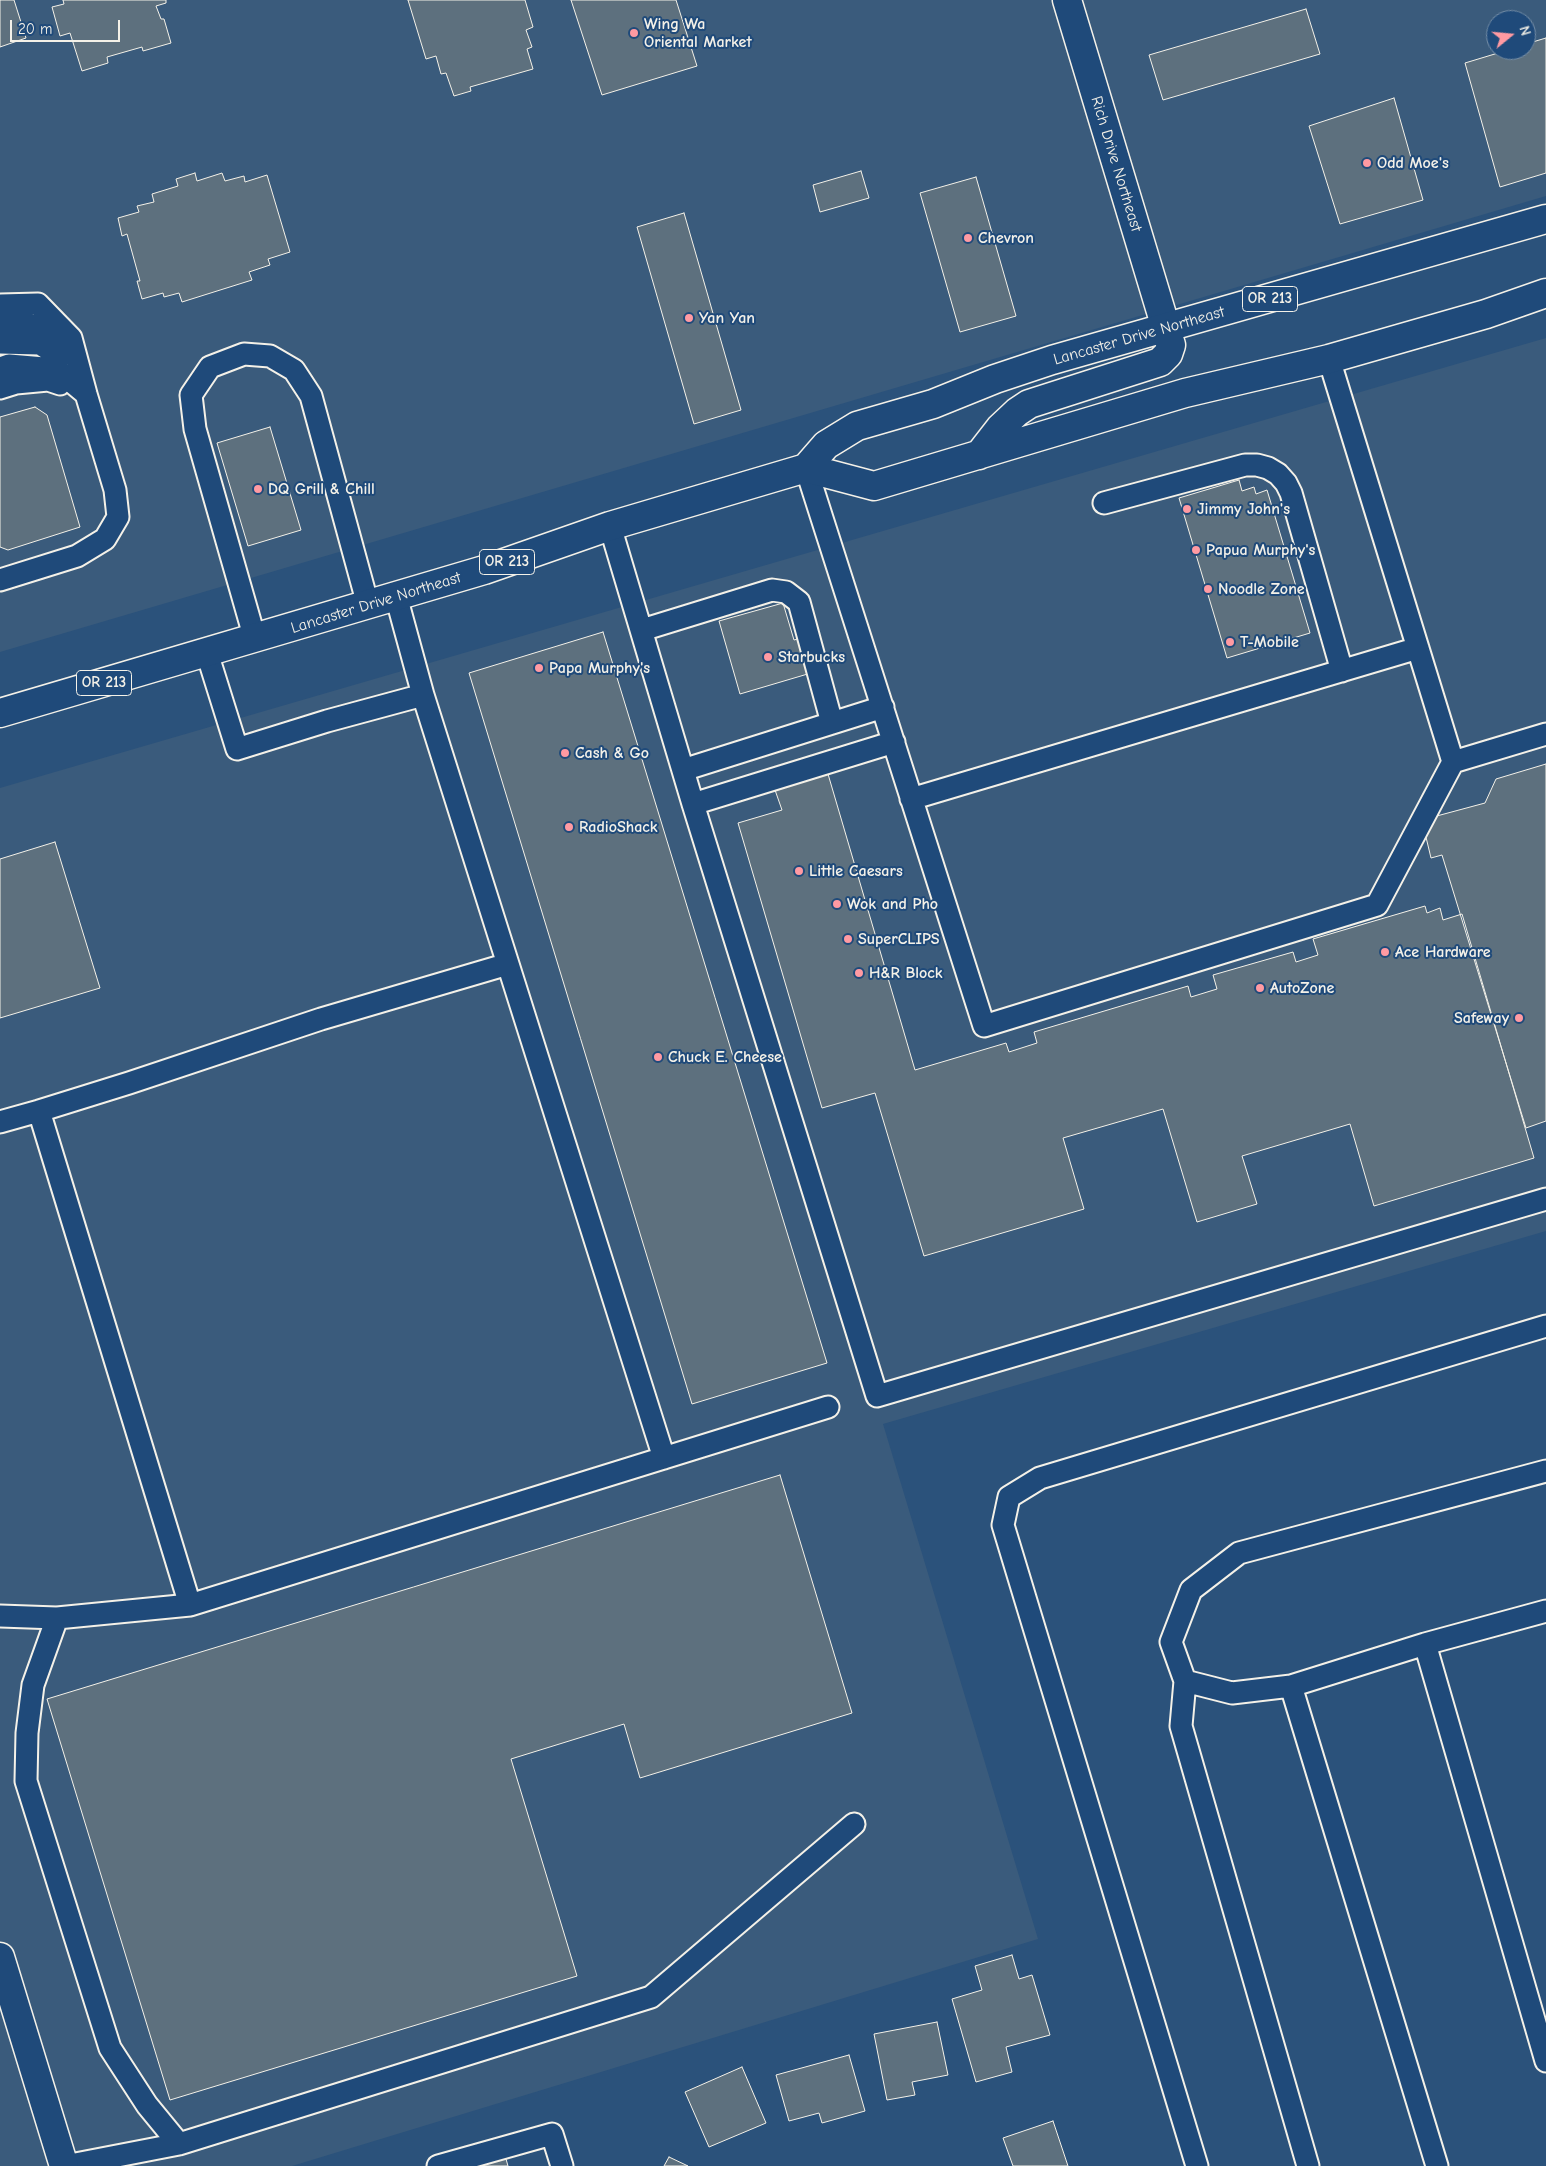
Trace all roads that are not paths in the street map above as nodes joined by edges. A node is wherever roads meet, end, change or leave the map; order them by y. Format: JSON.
{"nodes":[{"id":1,"x":1071,"y":1,"type":"edge"},
{"id":2,"x":1546,"y":219,"type":"edge"},
{"id":3,"x":1546,"y":294,"type":"edge"},
{"id":4,"x":0,"y":305,"type":"edge"},
{"id":5,"x":0,"y":322,"type":"edge"},
{"id":6,"x":1166,"y":328,"type":"junction"},
{"id":7,"x":0,"y":343,"type":"edge"},
{"id":8,"x":1329,"y":359,"type":"junction"},
{"id":9,"x":0,"y":368,"type":"edge"},
{"id":10,"x":0,"y":388,"type":"edge"},
{"id":11,"x":86,"y":394,"type":"junction"},
{"id":12,"x":980,"y":455,"type":"junction"},
{"id":13,"x":806,"y":468,"type":"junction"},
{"id":14,"x":1104,"y":503,"type":"dead end"},
{"id":15,"x":610,"y":526,"type":"junction"},
{"id":16,"x":0,"y":580,"type":"edge"},
{"id":17,"x":396,"y":596,"type":"junction"},
{"id":18,"x":368,"y":605,"type":"junction"},
{"id":19,"x":642,"y":630,"type":"junction"},
{"id":20,"x":254,"y":639,"type":"junction"},
{"id":21,"x":1418,"y":648,"type":"junction"},
{"id":22,"x":207,"y":653,"type":"junction"},
{"id":23,"x":1342,"y":671,"type":"junction"},
{"id":24,"x":423,"y":695,"type":"junction"},
{"id":25,"x":883,"y":707,"type":"junction"},
{"id":26,"x":0,"y":713,"type":"edge"},
{"id":27,"x":832,"y":723,"type":"junction"},
{"id":28,"x":1546,"y":734,"type":"edge"},
{"id":29,"x":894,"y":742,"type":"junction"},
{"id":30,"x":1453,"y":762,"type":"junction"},
{"id":31,"x":683,"y":770,"type":"junction"},
{"id":32,"x":912,"y":800,"type":"junction"},
{"id":33,"x":693,"y":804,"type":"junction"},
{"id":34,"x":508,"y":964,"type":"junction"},
{"id":35,"x":38,"y":1111,"type":"junction"},
{"id":36,"x":0,"y":1122,"type":"edge"},
{"id":37,"x":1546,"y":1200,"type":"edge"},
{"id":38,"x":1546,"y":1326,"type":"edge"},
{"id":39,"x":828,"y":1407,"type":"dead end"},
{"id":40,"x":664,"y":1458,"type":"junction"},
{"id":41,"x":1546,"y":1471,"type":"edge"},
{"id":42,"x":190,"y":1605,"type":"junction"},
{"id":43,"x":1546,"y":1611,"type":"edge"},
{"id":44,"x":0,"y":1616,"type":"edge"},
{"id":45,"x":57,"y":1618,"type":"junction"},
{"id":46,"x":1425,"y":1644,"type":"junction"},
{"id":47,"x":1185,"y":1681,"type":"junction"},
{"id":48,"x":1292,"y":1686,"type":"junction"},
{"id":49,"x":854,"y":1824,"type":"dead end"},
{"id":50,"x":0,"y":1957,"type":"edge"},
{"id":51,"x":1546,"y":2061,"type":"edge"},
{"id":52,"x":179,"y":2144,"type":"junction"},
{"id":53,"x":64,"y":2166,"type":"edge"},
{"id":54,"x":438,"y":2166,"type":"edge"},
{"id":55,"x":562,"y":2166,"type":"edge"},
{"id":56,"x":1198,"y":2166,"type":"edge"},
{"id":57,"x":1308,"y":2166,"type":"edge"},
{"id":58,"x":1437,"y":2166,"type":"edge"}],
"edges":[{"from":1,"to":6,"type":"main road","name":"Rich Drive Northeast"},
{"from":2,"to":6,"type":"main road","name":"Lancaster Drive Northeast","number":"OR 213"},
{"from":3,"to":8,"type":"main road"},
{"from":4,"to":11,"type":"lane"},
{"from":5,"to":11,"type":"lane"},
{"from":6,"to":12,"type":"main road","name":"Rich Drive Northeast"},
{"from":6,"to":13,"type":"main road","name":"Lancaster Drive Northeast","number":"OR 213"},
{"from":7,"to":11,"type":"lane"},
{"from":8,"to":12,"type":"main road"},
{"from":8,"to":21,"type":"lane"},
{"from":9,"to":11,"type":"lane"},
{"from":10,"to":11,"type":"lane"},
{"from":11,"to":16,"type":"lane"},
{"from":12,"to":13,"type":"main road"},
{"from":13,"to":15,"type":"main road","name":"Lancaster Drive Northeast","number":"OR 213"},
{"from":13,"to":25,"type":"lane"},
{"from":14,"to":23,"type":"lane"},
{"from":15,"to":17,"type":"main road","name":"Lancaster Drive Northeast","number":"OR 213"},
{"from":15,"to":19,"type":"lane"},
{"from":17,"to":18,"type":"main road","name":"Lancaster Drive Northeast","number":"OR 213"},
{"from":17,"to":24,"type":"lane"},
{"from":18,"to":20,"type":"main road","name":"Lancaster Drive Northeast","number":"OR 213"},
{"from":18,"to":20,"type":"lane"},
{"from":19,"to":27,"type":"lane"},
{"from":19,"to":31,"type":"lane"},
{"from":20,"to":22,"type":"main road","name":"Lancaster Drive Northeast","number":"OR 213"},
{"from":21,"to":23,"type":"lane"},
{"from":21,"to":30,"type":"lane"},
{"from":22,"to":24,"type":"lane"},
{"from":22,"to":26,"type":"main road","name":"Lancaster Drive Northeast","number":"OR 213"},
{"from":23,"to":32,"type":"lane"},
{"from":24,"to":34,"type":"lane"},
{"from":25,"to":27,"type":"lane"},
{"from":25,"to":29,"type":"lane"},
{"from":27,"to":31,"type":"lane"},
{"from":28,"to":30,"type":"lane"},
{"from":29,"to":32,"type":"lane"},
{"from":29,"to":33,"type":"lane"},
{"from":30,"to":32,"type":"lane"},
{"from":31,"to":33,"type":"lane"},
{"from":33,"to":37,"type":"lane"},
{"from":34,"to":35,"type":"lane"},
{"from":34,"to":40,"type":"lane"},
{"from":35,"to":36,"type":"lane"},
{"from":35,"to":42,"type":"lane"},
{"from":38,"to":56,"type":"lane"},
{"from":39,"to":40,"type":"lane"},
{"from":40,"to":42,"type":"lane"},
{"from":41,"to":47,"type":"lane"},
{"from":42,"to":45,"type":"lane"},
{"from":43,"to":46,"type":"lane"},
{"from":44,"to":45,"type":"lane"},
{"from":45,"to":52,"type":"lane"},
{"from":46,"to":48,"type":"lane"},
{"from":46,"to":51,"type":"lane"},
{"from":47,"to":48,"type":"lane"},
{"from":47,"to":57,"type":"lane"},
{"from":48,"to":58,"type":"lane"},
{"from":49,"to":52,"type":"lane"},
{"from":50,"to":53,"type":"main road"},
{"from":52,"to":53,"type":"lane"},
{"from":54,"to":55,"type":"lane"}]}
